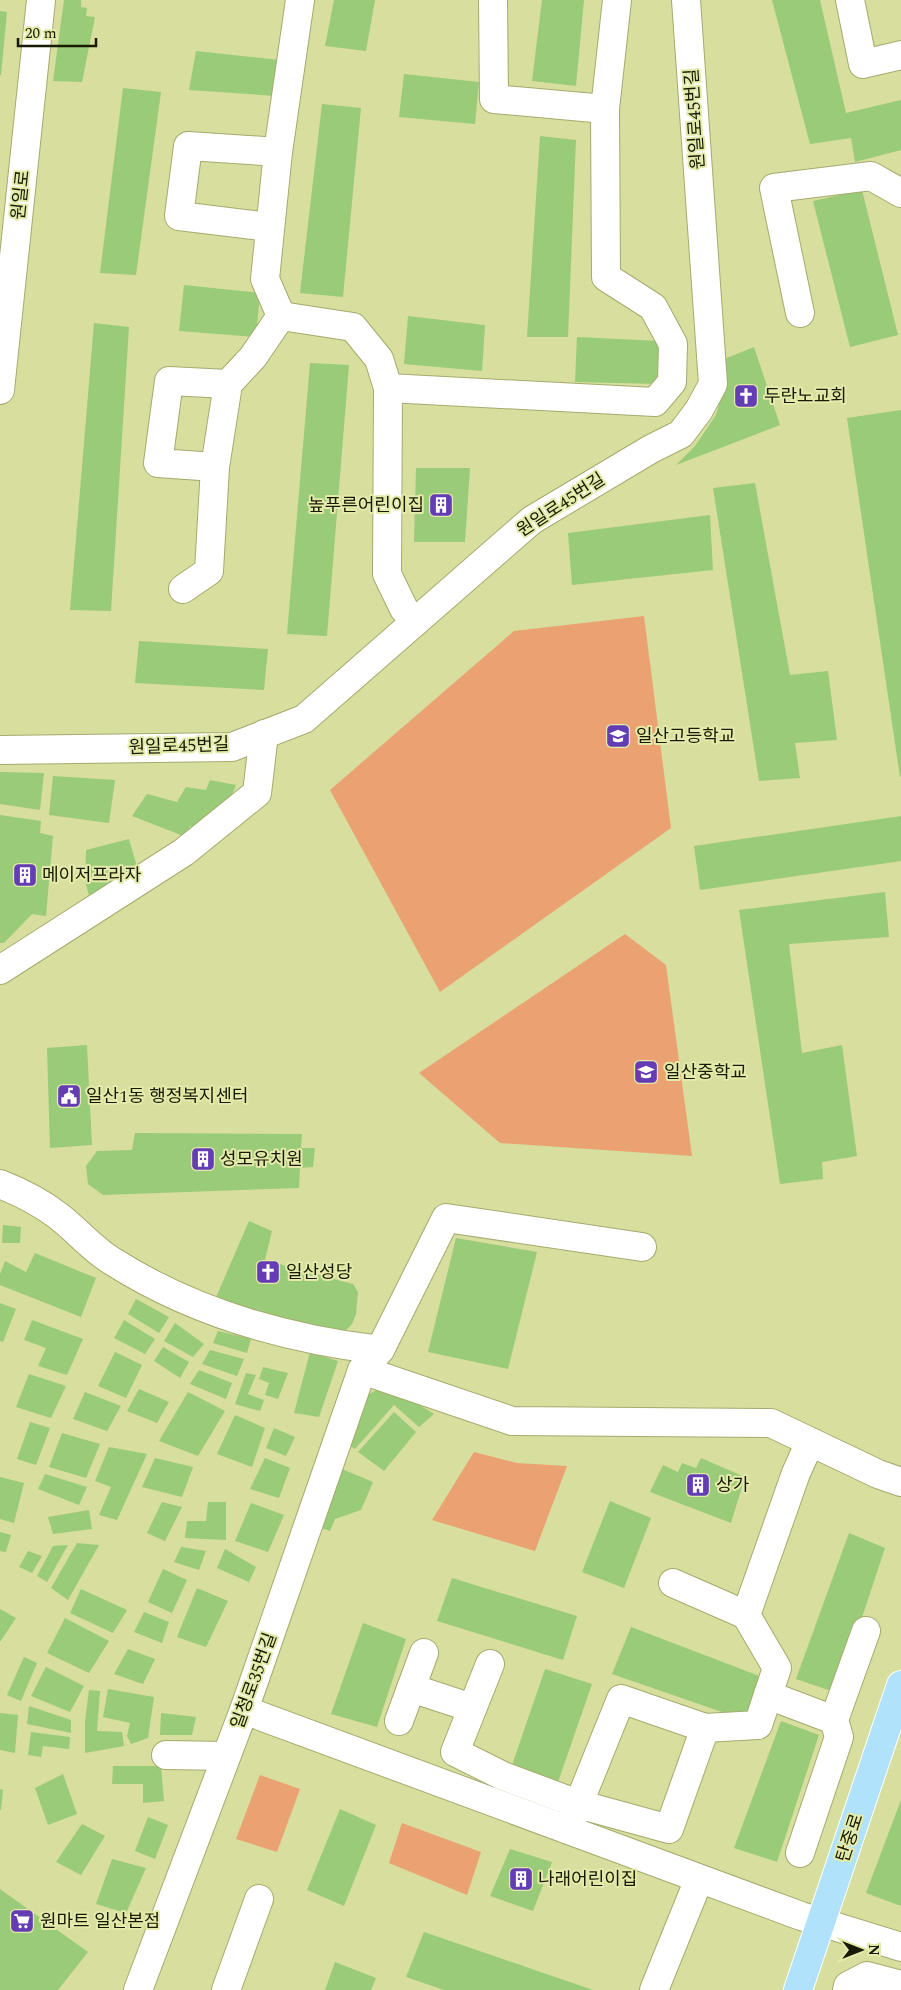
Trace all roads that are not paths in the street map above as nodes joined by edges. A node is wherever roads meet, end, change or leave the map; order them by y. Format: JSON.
{"nodes":[{"id":1,"x":42,"y":0,"type":"edge"},
{"id":2,"x":300,"y":0,"type":"edge"},
{"id":3,"x":493,"y":0,"type":"edge"},
{"id":4,"x":617,"y":0,"type":"edge"},
{"id":5,"x":686,"y":0,"type":"edge"},
{"id":6,"x":850,"y":0,"type":"edge"},
{"id":7,"x":901,"y":55,"type":"edge"},
{"id":8,"x":605,"y":110,"type":"junction"},
{"id":9,"x":278,"y":152,"type":"junction"},
{"id":10,"x":901,"y":192,"type":"edge"},
{"id":11,"x":270,"y":227,"type":"junction"},
{"id":12,"x":8,"y":240,"type":"edge"},
{"id":13,"x":800,"y":313,"type":"dead end"},
{"id":14,"x":281,"y":316,"type":"junction"},
{"id":15,"x":228,"y":384,"type":"junction"},
{"id":16,"x":388,"y":388,"type":"junction"},
{"id":17,"x":0,"y":390,"type":"edge"},
{"id":18,"x":215,"y":467,"type":"junction"},
{"id":19,"x":183,"y":589,"type":"dead end"},
{"id":20,"x":414,"y":622,"type":"junction"},
{"id":21,"x":264,"y":734,"type":"junction"},
{"id":22,"x":0,"y":750,"type":"edge"},
{"id":23,"x":0,"y":970,"type":"edge"},
{"id":24,"x":0,"y":1184,"type":"edge"},
{"id":25,"x":642,"y":1247,"type":"dead end"},
{"id":26,"x":371,"y":1360,"type":"junction"},
{"id":27,"x":810,"y":1442,"type":"junction"},
{"id":28,"x":901,"y":1482,"type":"edge"},
{"id":29,"x":673,"y":1583,"type":"dead end"},
{"id":30,"x":746,"y":1615,"type":"junction"},
{"id":31,"x":866,"y":1631,"type":"dead end"},
{"id":32,"x":424,"y":1653,"type":"dead end"},
{"id":33,"x":490,"y":1664,"type":"dead end"},
{"id":34,"x":901,"y":1686,"type":"edge"},
{"id":35,"x":411,"y":1688,"type":"junction"},
{"id":36,"x":768,"y":1695,"type":"junction"},
{"id":37,"x":472,"y":1708,"type":"junction"},
{"id":38,"x":244,"y":1710,"type":"junction"},
{"id":39,"x":834,"y":1720,"type":"junction"},
{"id":40,"x":399,"y":1721,"type":"dead end"},
{"id":41,"x":706,"y":1728,"type":"junction"},
{"id":42,"x":166,"y":1755,"type":"dead end"},
{"id":43,"x":226,"y":1756,"type":"junction"},
{"id":44,"x":578,"y":1804,"type":"junction"},
{"id":45,"x":566,"y":1829,"type":"junction"},
{"id":46,"x":800,"y":1853,"type":"dead end"},
{"id":47,"x":700,"y":1879,"type":"junction"},
{"id":48,"x":259,"y":1899,"type":"dead end"},
{"id":49,"x":822,"y":1924,"type":"junction"},
{"id":50,"x":901,"y":1947,"type":"edge"},
{"id":51,"x":900,"y":1984,"type":"edge"},
{"id":52,"x":138,"y":1990,"type":"edge"},
{"id":53,"x":226,"y":1990,"type":"edge"},
{"id":54,"x":654,"y":1990,"type":"edge"},
{"id":55,"x":798,"y":1990,"type":"edge"},
{"id":56,"x":847,"y":1990,"type":"edge"}],
"edges":[{"from":1,"to":12,"type":"street","name":"원일로"},
{"from":2,"to":9,"type":"street"},
{"from":3,"to":8,"type":"street"},
{"from":4,"to":8,"type":"street"},
{"from":5,"to":20,"type":"street","name":"원일로45번길"},
{"from":6,"to":7,"type":"street"},
{"from":8,"to":16,"type":"street"},
{"from":9,"to":11,"type":"street"},
{"from":9,"to":11,"type":"street"},
{"from":10,"to":13,"type":"street"},
{"from":11,"to":14,"type":"street"},
{"from":12,"to":17,"type":"street","name":"원일로"},
{"from":14,"to":15,"type":"street"},
{"from":14,"to":16,"type":"street"},
{"from":15,"to":18,"type":"street"},
{"from":15,"to":18,"type":"street"},
{"from":16,"to":20,"type":"street"},
{"from":18,"to":19,"type":"street"},
{"from":20,"to":21,"type":"street","name":"원일로45번길"},
{"from":21,"to":22,"type":"street","name":"원일로45번길"},
{"from":21,"to":23,"type":"street"},
{"from":24,"to":26,"type":"street"},
{"from":25,"to":26,"type":"street","name":"일청로35번길"},
{"from":26,"to":27,"type":"street"},
{"from":26,"to":38,"type":"street","name":"일청로35번길"},
{"from":27,"to":28,"type":"street"},
{"from":27,"to":30,"type":"street"},
{"from":29,"to":30,"type":"street"},
{"from":30,"to":36,"type":"street"},
{"from":31,"to":39,"type":"street"},
{"from":32,"to":35,"type":"street"},
{"from":33,"to":37,"type":"street"},
{"from":34,"to":49,"type":"main road","name":"탄중로"},
{"from":35,"to":37,"type":"street"},
{"from":35,"to":40,"type":"street"},
{"from":36,"to":39,"type":"street"},
{"from":36,"to":41,"type":"street"},
{"from":37,"to":44,"type":"street"},
{"from":38,"to":43,"type":"street","name":"일청로35번길"},
{"from":38,"to":45,"type":"street"},
{"from":39,"to":46,"type":"street"},
{"from":41,"to":44,"type":"street"},
{"from":41,"to":44,"type":"street"},
{"from":42,"to":43,"type":"street"},
{"from":43,"to":52,"type":"street","name":"일청로35번길"},
{"from":44,"to":45,"type":"street"},
{"from":45,"to":47,"type":"street"},
{"from":47,"to":49,"type":"street"},
{"from":47,"to":54,"type":"street"},
{"from":48,"to":53,"type":"street"},
{"from":49,"to":50,"type":"street"},
{"from":49,"to":55,"type":"main road","name":"탄중로"},
{"from":51,"to":56,"type":"street"}]}
